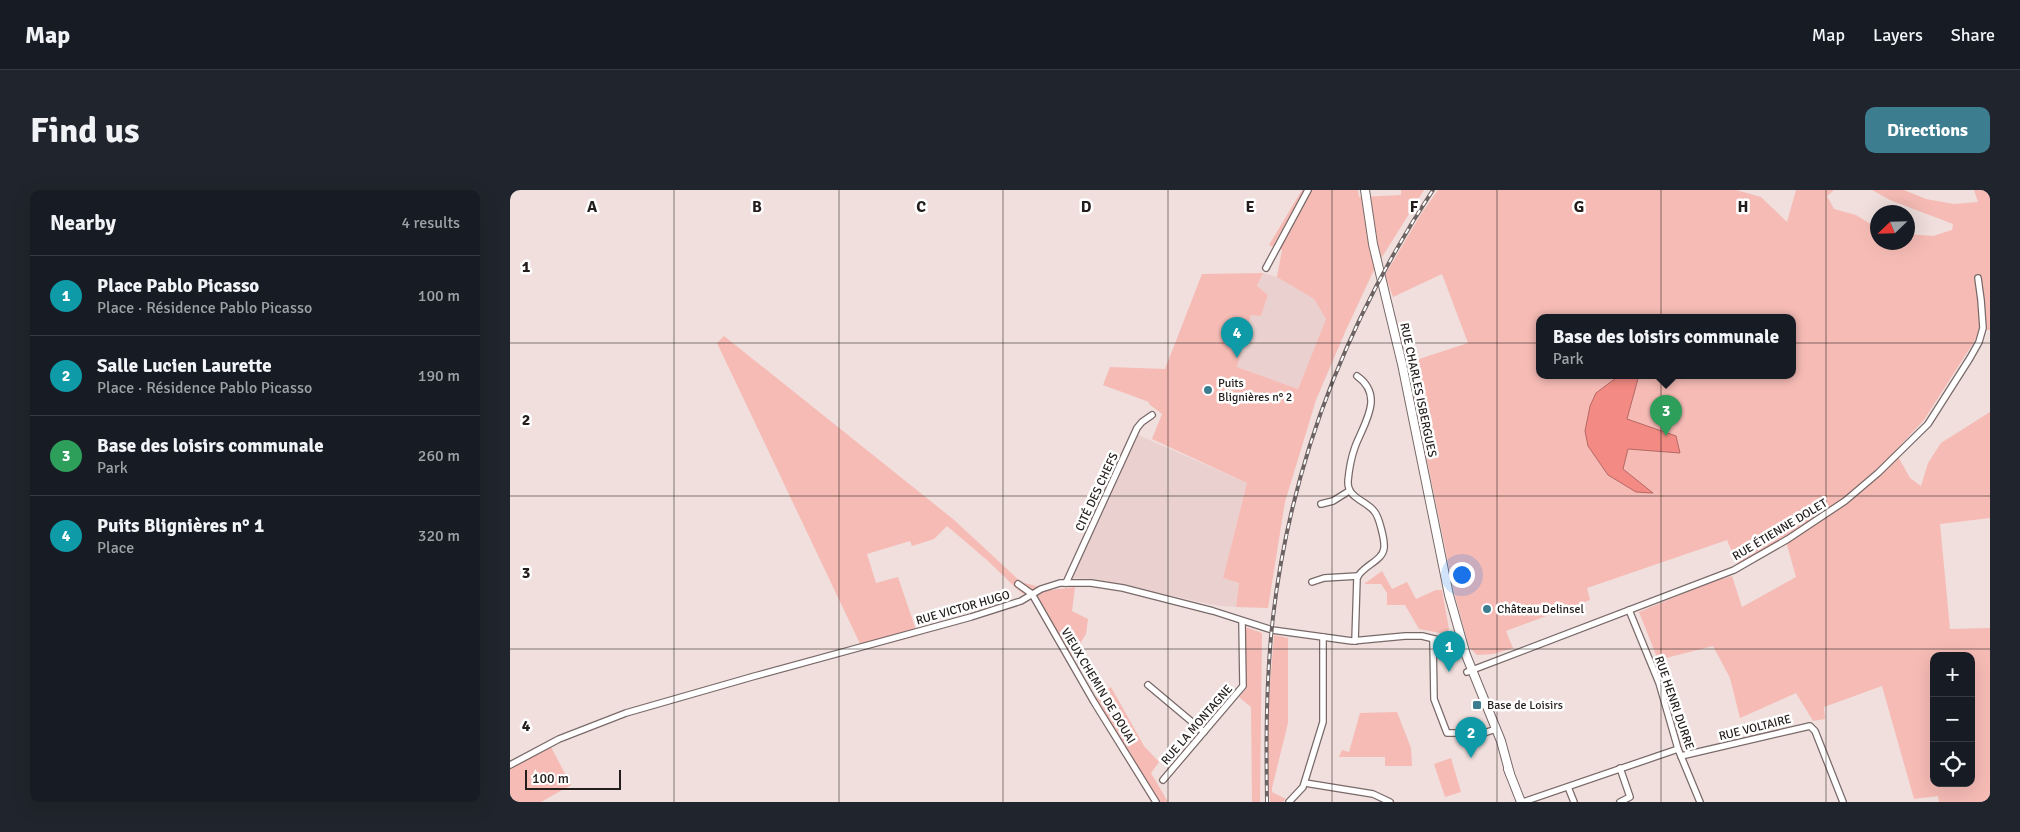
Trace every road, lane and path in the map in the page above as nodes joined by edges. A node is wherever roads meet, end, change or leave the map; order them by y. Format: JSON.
{"nodes":[{"id":1,"x":1308,"y":190,"type":"edge"},
{"id":2,"x":1365,"y":190,"type":"edge"},
{"id":3,"x":1266,"y":268,"type":"dead end"},
{"id":4,"x":1978,"y":278,"type":"dead end"},
{"id":5,"x":1357,"y":376,"type":"dead end"},
{"id":6,"x":1152,"y":415,"type":"dead end"},
{"id":7,"x":1349,"y":491,"type":"junction"},
{"id":8,"x":1321,"y":504,"type":"dead end"},
{"id":9,"x":1358,"y":576,"type":"junction"},
{"id":10,"x":1312,"y":582,"type":"dead end"},
{"id":11,"x":1066,"y":583,"type":"junction"},
{"id":12,"x":1018,"y":584,"type":"dead end"},
{"id":13,"x":1032,"y":594,"type":"junction"},
{"id":14,"x":1629,"y":610,"type":"junction"},
{"id":15,"x":1242,"y":621,"type":"junction"},
{"id":16,"x":1323,"y":637,"type":"junction"},
{"id":17,"x":1433,"y":639,"type":"junction"},
{"id":18,"x":1355,"y":640,"type":"junction"},
{"id":19,"x":1459,"y":641,"type":"junction"},
{"id":20,"x":1469,"y":671,"type":"junction"},
{"id":21,"x":1148,"y":685,"type":"dead end"},
{"id":22,"x":1494,"y":730,"type":"junction"},
{"id":23,"x":1204,"y":732,"type":"junction"},
{"id":24,"x":1678,"y":749,"type":"junction"},
{"id":25,"x":1681,"y":756,"type":"junction"},
{"id":26,"x":510,"y":765,"type":"edge"},
{"id":27,"x":1620,"y":768,"type":"junction"},
{"id":28,"x":1163,"y":780,"type":"dead end"},
{"id":29,"x":1305,"y":783,"type":"junction"},
{"id":30,"x":1568,"y":786,"type":"junction"},
{"id":31,"x":1156,"y":802,"type":"edge"},
{"id":32,"x":1289,"y":802,"type":"edge"},
{"id":33,"x":1390,"y":802,"type":"edge"},
{"id":34,"x":1522,"y":802,"type":"edge"},
{"id":35,"x":1574,"y":802,"type":"edge"},
{"id":36,"x":1620,"y":802,"type":"edge"},
{"id":37,"x":1700,"y":802,"type":"edge"},
{"id":38,"x":1843,"y":802,"type":"edge"}],
"edges":[{"from":1,"to":3,"type":"street"},
{"from":2,"to":19,"type":"main road","name":"RUE CHARLES ISBERGUES"},
{"from":4,"to":14,"type":"street","name":"RUE ÉTIENNE DOLET"},
{"from":5,"to":7,"type":"street"},
{"from":6,"to":11,"type":"street","name":"CITÉ DES CHEFS"},
{"from":7,"to":8,"type":"street"},
{"from":7,"to":9,"type":"street"},
{"from":9,"to":10,"type":"street"},
{"from":9,"to":18,"type":"street"},
{"from":11,"to":13,"type":"street","name":"RUE VICTOR HUGO"},
{"from":11,"to":15,"type":"street","name":"RUE VICTOR HUGO"},
{"from":12,"to":13,"type":"street","name":"VIEUX CHEMIN DE DOUAI"},
{"from":13,"to":26,"type":"street","name":"RUE VICTOR HUGO"},
{"from":13,"to":31,"type":"street","name":"VIEUX CHEMIN DE DOUAI"},
{"from":14,"to":20,"type":"street","name":"RUE ÉTIENNE DOLET"},
{"from":14,"to":24,"type":"street","name":"RUE HENRI DURRE"},
{"from":15,"to":16,"type":"street","name":"RUE VICTOR HUGO"},
{"from":15,"to":23,"type":"street","name":"RUE LA MONTAGNE"},
{"from":16,"to":18,"type":"street","name":"RUE VICTOR HUGO"},
{"from":16,"to":29,"type":"street"},
{"from":17,"to":18,"type":"street","name":"RUE VICTOR HUGO"},
{"from":17,"to":19,"type":"street","name":"RUE VICTOR HUGO"},
{"from":17,"to":22,"type":"street"},
{"from":19,"to":20,"type":"main road","name":"RUE CHARLES ISBERGUES"},
{"from":20,"to":22,"type":"main road","name":"RUE CHARLES ISBERGUES"},
{"from":21,"to":23,"type":"street"},
{"from":22,"to":34,"type":"main road","name":"RUE CHARLES ISBERGUES"},
{"from":23,"to":28,"type":"street","name":"RUE LA MONTAGNE"},
{"from":24,"to":25,"type":"street","name":"RUE HENRI DURRE"},
{"from":24,"to":27,"type":"street"},
{"from":25,"to":37,"type":"street","name":"RUE HENRI DURRE"},
{"from":25,"to":38,"type":"street","name":"RUE VOLTAIRE"},
{"from":27,"to":30,"type":"street"},
{"from":27,"to":36,"type":"street"},
{"from":29,"to":32,"type":"street"},
{"from":29,"to":33,"type":"street"},
{"from":30,"to":34,"type":"street"},
{"from":30,"to":35,"type":"street"}]}
